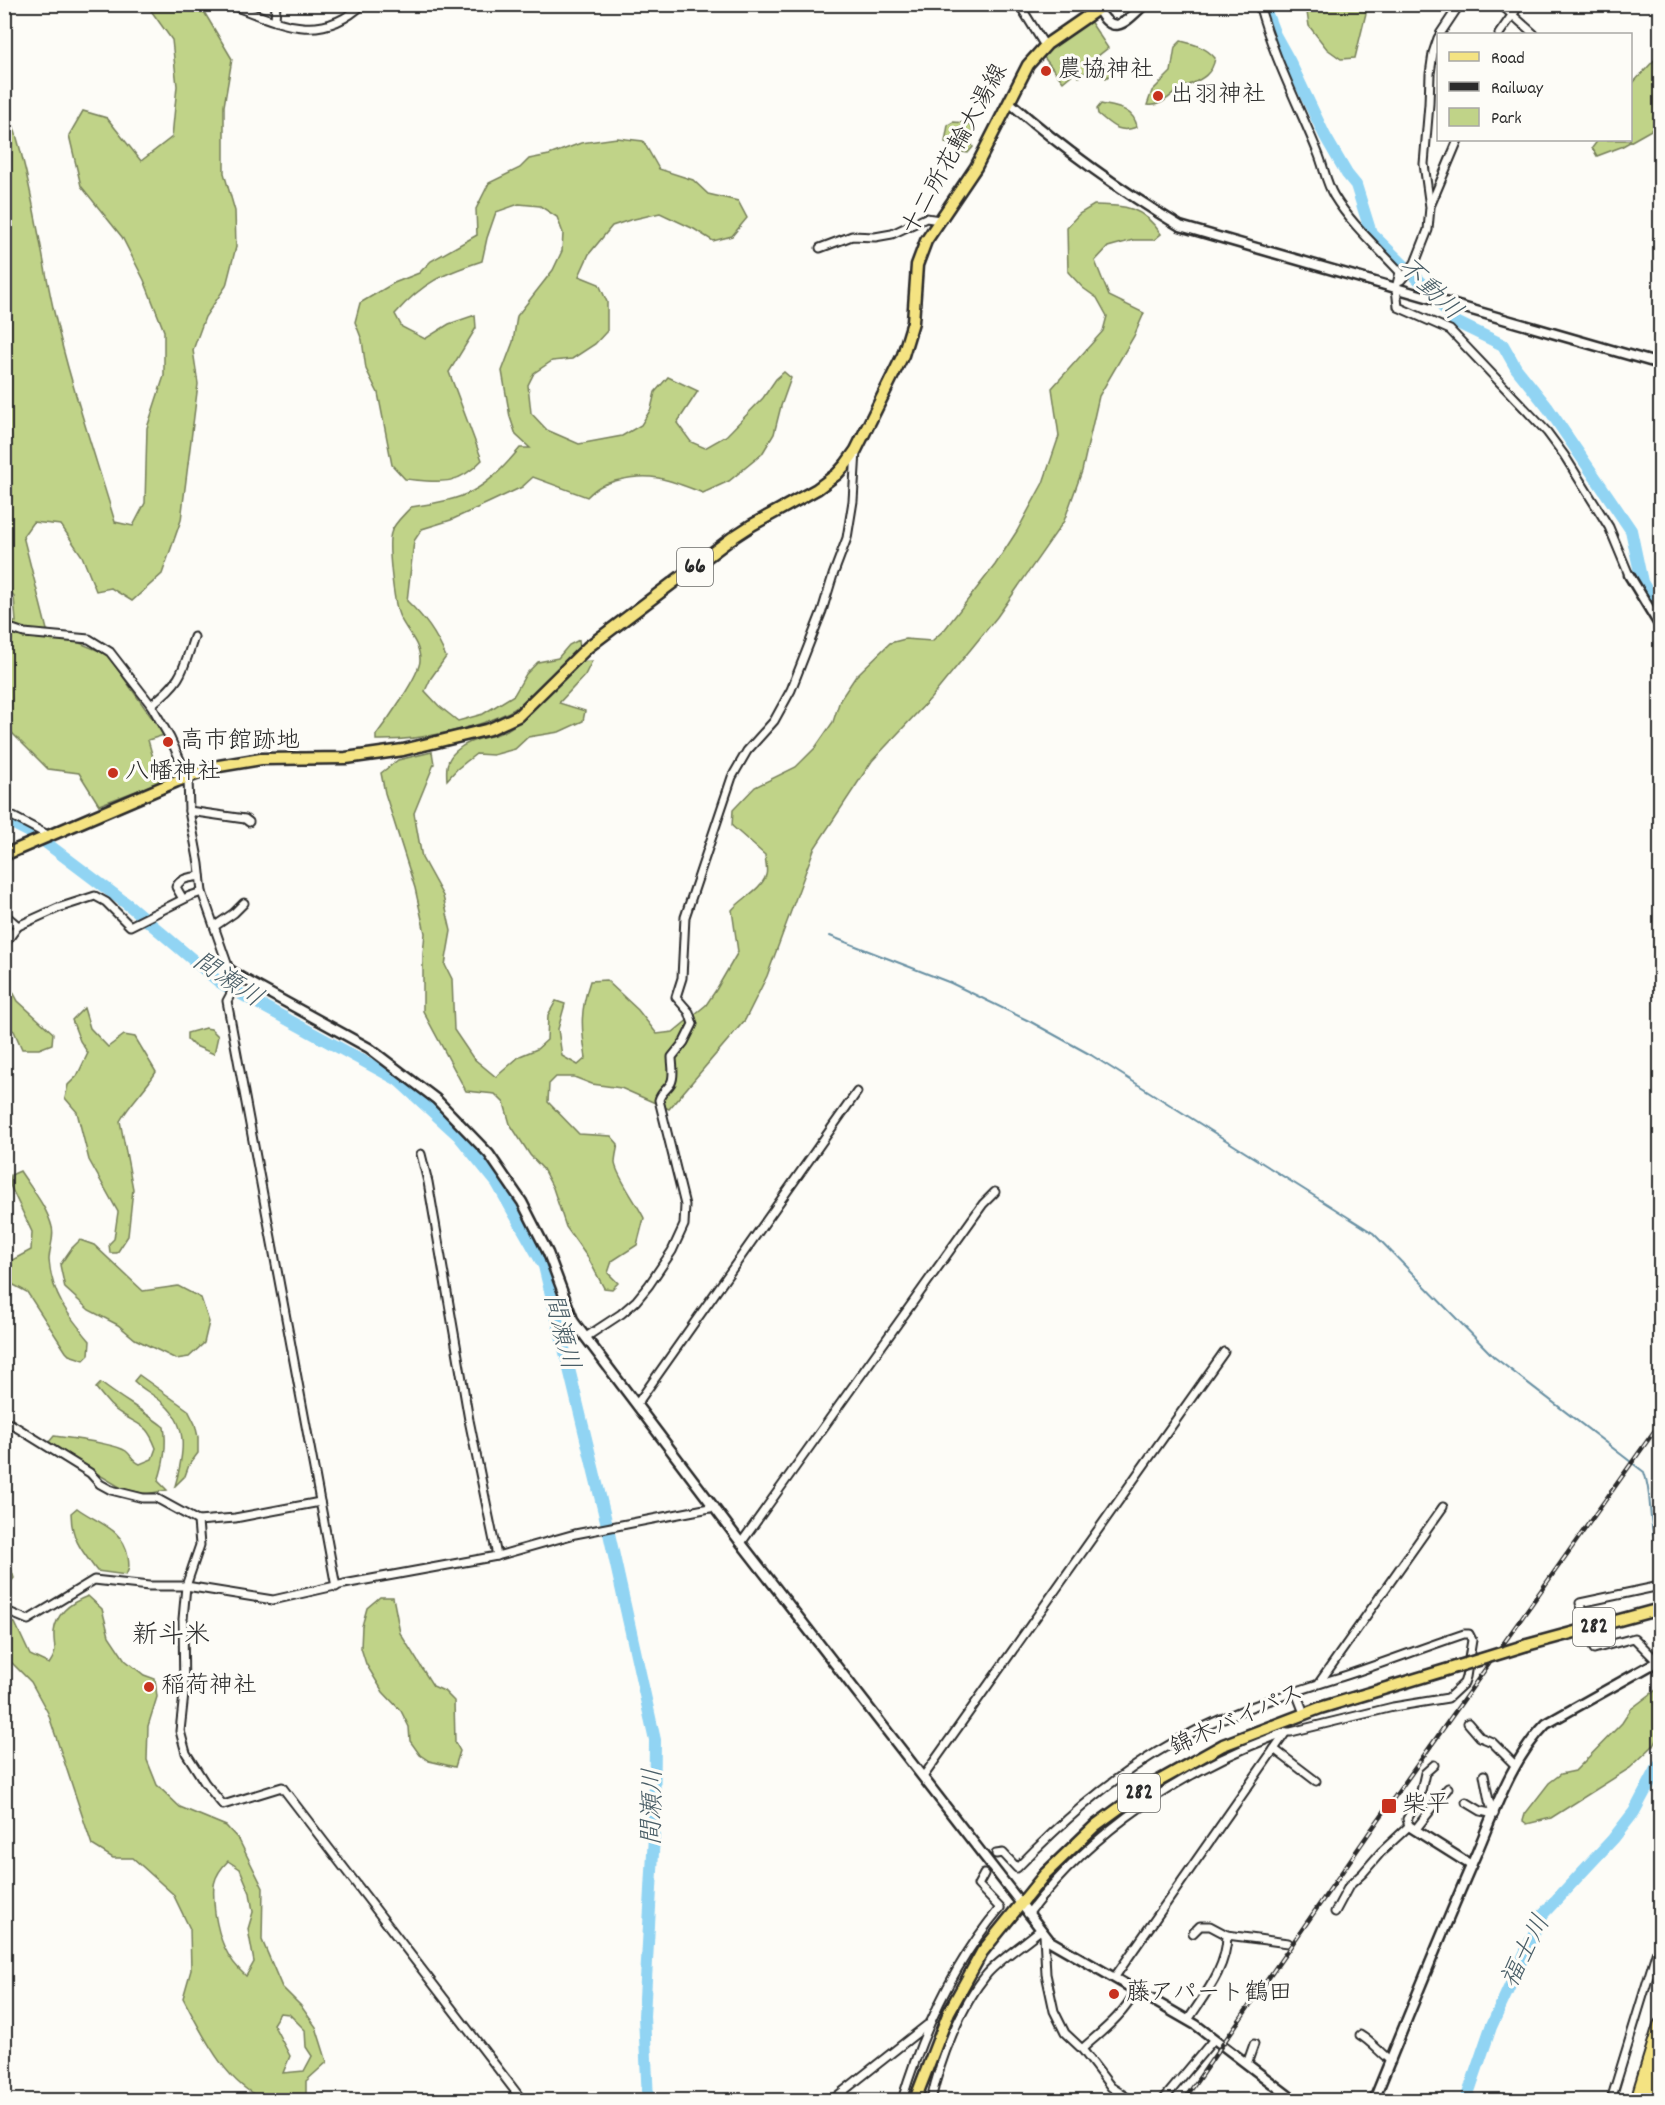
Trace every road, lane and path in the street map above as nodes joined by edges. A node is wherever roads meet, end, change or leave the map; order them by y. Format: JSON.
{"nodes":[{"id":1,"x":229,"y":4,"type":"edge"},
{"id":2,"x":276,"y":4,"type":"edge"},
{"id":3,"x":363,"y":4,"type":"edge"},
{"id":4,"x":1019,"y":4,"type":"edge"},
{"id":5,"x":1145,"y":4,"type":"edge"},
{"id":6,"x":1258,"y":4,"type":"edge"},
{"id":7,"x":1461,"y":4,"type":"edge"},
{"id":8,"x":1500,"y":4,"type":"edge"},
{"id":9,"x":1520,"y":4,"type":"edge"},
{"id":10,"x":1101,"y":7,"type":"edge"},
{"id":11,"x":1512,"y":15,"type":"junction"},
{"id":12,"x":275,"y":21,"type":"junction"},
{"id":13,"x":1441,"y":33,"type":"edge"},
{"id":14,"x":1500,"y":33,"type":"edge"},
{"id":15,"x":1533,"y":33,"type":"edge"},
{"id":16,"x":1437,"y":42,"type":"edge"},
{"id":17,"x":1046,"y":46,"type":"junction"},
{"id":18,"x":1009,"y":102,"type":"junction"},
{"id":19,"x":1458,"y":141,"type":"edge"},
{"id":20,"x":1430,"y":207,"type":"junction"},
{"id":21,"x":940,"y":220,"type":"junction"},
{"id":22,"x":820,"y":248,"type":"dead end"},
{"id":23,"x":1396,"y":288,"type":"junction"},
{"id":24,"x":1660,"y":364,"type":"edge"},
{"id":25,"x":856,"y":450,"type":"junction"},
{"id":26,"x":1629,"y":575,"type":"joint"},
{"id":27,"x":4,"y":626,"type":"edge"},
{"id":28,"x":1660,"y":626,"type":"edge"},
{"id":29,"x":194,"y":637,"type":"dead end"},
{"id":30,"x":151,"y":705,"type":"junction"},
{"id":31,"x":188,"y":777,"type":"junction"},
{"id":32,"x":189,"y":811,"type":"junction"},
{"id":33,"x":4,"y":812,"type":"edge"},
{"id":34,"x":249,"y":822,"type":"dead end"},
{"id":35,"x":46,"y":835,"type":"junction"},
{"id":36,"x":4,"y":855,"type":"edge"},
{"id":37,"x":200,"y":876,"type":"junction"},
{"id":38,"x":202,"y":892,"type":"junction"},
{"id":39,"x":183,"y":899,"type":"junction"},
{"id":40,"x":244,"y":903,"type":"dead end"},
{"id":41,"x":4,"y":914,"type":"edge"},
{"id":42,"x":18,"y":926,"type":"junction"},
{"id":43,"x":215,"y":926,"type":"junction"},
{"id":44,"x":4,"y":945,"type":"edge"},
{"id":45,"x":229,"y":969,"type":"joint"},
{"id":46,"x":239,"y":980,"type":"junction"},
{"id":47,"x":857,"y":1092,"type":"dead end"},
{"id":48,"x":421,"y":1154,"type":"dead end"},
{"id":49,"x":995,"y":1192,"type":"dead end"},
{"id":50,"x":586,"y":1337,"type":"junction"},
{"id":51,"x":1224,"y":1352,"type":"dead end"},
{"id":52,"x":637,"y":1404,"type":"junction"},
{"id":53,"x":4,"y":1423,"type":"edge"},
{"id":54,"x":320,"y":1502,"type":"junction"},
{"id":55,"x":715,"y":1507,"type":"junction"},
{"id":56,"x":1443,"y":1507,"type":"dead end"},
{"id":57,"x":198,"y":1521,"type":"junction"},
{"id":58,"x":741,"y":1543,"type":"junction"},
{"id":59,"x":497,"y":1556,"type":"junction"},
{"id":60,"x":186,"y":1586,"type":"junction"},
{"id":61,"x":1660,"y":1586,"type":"edge"},
{"id":62,"x":336,"y":1587,"type":"junction"},
{"id":63,"x":1582,"y":1608,"type":"dead end"},
{"id":64,"x":1660,"y":1609,"type":"edge"},
{"id":65,"x":4,"y":1610,"type":"edge"},
{"id":66,"x":1593,"y":1645,"type":"dead end"},
{"id":67,"x":1659,"y":1661,"type":"edge"},
{"id":68,"x":1320,"y":1683,"type":"junction"},
{"id":69,"x":1295,"y":1690,"type":"junction"},
{"id":70,"x":1304,"y":1713,"type":"junction"},
{"id":71,"x":1468,"y":1723,"type":"dead end"},
{"id":72,"x":1286,"y":1726,"type":"junction"},
{"id":73,"x":1274,"y":1749,"type":"junction"},
{"id":74,"x":1434,"y":1765,"type":"dead end"},
{"id":75,"x":1515,"y":1765,"type":"junction"},
{"id":76,"x":1484,"y":1775,"type":"dead end"},
{"id":77,"x":923,"y":1777,"type":"junction"},
{"id":78,"x":1316,"y":1781,"type":"dead end"},
{"id":79,"x":1448,"y":1788,"type":"dead end"},
{"id":80,"x":1466,"y":1802,"type":"dead end"},
{"id":81,"x":1494,"y":1814,"type":"junction"},
{"id":82,"x":1412,"y":1828,"type":"junction"},
{"id":83,"x":996,"y":1854,"type":"dead end"},
{"id":84,"x":1471,"y":1865,"type":"junction"},
{"id":85,"x":984,"y":1874,"type":"dead end"},
{"id":86,"x":1020,"y":1905,"type":"junction"},
{"id":87,"x":1335,"y":1912,"type":"dead end"},
{"id":88,"x":1028,"y":1914,"type":"junction"},
{"id":89,"x":1042,"y":1932,"type":"junction"},
{"id":90,"x":1194,"y":1934,"type":"dead end"},
{"id":91,"x":1227,"y":1935,"type":"junction"},
{"id":92,"x":1660,"y":1940,"type":"edge"},
{"id":93,"x":1288,"y":1943,"type":"dead end"},
{"id":94,"x":1114,"y":1978,"type":"junction"},
{"id":95,"x":1136,"y":1990,"type":"junction"},
{"id":96,"x":1188,"y":2020,"type":"junction"},
{"id":97,"x":929,"y":2023,"type":"junction"},
{"id":98,"x":1660,"y":2025,"type":"edge"},
{"id":99,"x":1360,"y":2035,"type":"dead end"},
{"id":100,"x":1214,"y":2039,"type":"junction"},
{"id":101,"x":1254,"y":2044,"type":"dead end"},
{"id":102,"x":1082,"y":2049,"type":"junction"},
{"id":103,"x":1391,"y":2061,"type":"junction"},
{"id":104,"x":1660,"y":2061,"type":"edge"},
{"id":105,"x":1247,"y":2064,"type":"junction"},
{"id":106,"x":522,"y":2100,"type":"edge"},
{"id":107,"x":832,"y":2100,"type":"edge"},
{"id":108,"x":902,"y":2100,"type":"edge"},
{"id":109,"x":915,"y":2100,"type":"edge"},
{"id":110,"x":931,"y":2100,"type":"edge"},
{"id":111,"x":1131,"y":2100,"type":"edge"},
{"id":112,"x":1163,"y":2100,"type":"edge"},
{"id":113,"x":1294,"y":2100,"type":"edge"},
{"id":114,"x":1374,"y":2100,"type":"edge"},
{"id":115,"x":1611,"y":2100,"type":"edge"},
{"id":116,"x":1637,"y":2100,"type":"edge"},
{"id":117,"x":1648,"y":2100,"type":"edge"}],
"edges":[{"from":1,"to":12,"type":"street"},
{"from":2,"to":12,"type":"street"},
{"from":3,"to":12,"type":"street"},
{"from":4,"to":17,"type":"street"},
{"from":5,"to":10,"type":"street"},
{"from":6,"to":23,"type":"street"},
{"from":7,"to":13,"type":"street"},
{"from":8,"to":11,"type":"street"},
{"from":9,"to":11,"type":"street"},
{"from":10,"to":17,"type":"main road","name":"十二所花輪大湯線","number":"66"},
{"from":11,"to":14,"type":"street"},
{"from":11,"to":15,"type":"street"},
{"from":16,"to":20,"type":"street"},
{"from":17,"to":18,"type":"main road","name":"十二所花輪大湯線","number":"66"},
{"from":18,"to":21,"type":"main road","name":"十二所花輪大湯線","number":"66"},
{"from":18,"to":23,"type":"street"},
{"from":19,"to":20,"type":"street"},
{"from":20,"to":23,"type":"street"},
{"from":21,"to":22,"type":"street"},
{"from":21,"to":25,"type":"main road","name":"十二所花輪大湯線","number":"66"},
{"from":23,"to":24,"type":"street"},
{"from":23,"to":26,"type":"street"},
{"from":25,"to":31,"type":"main road","name":"十二所花輪大湯線","number":"66"},
{"from":25,"to":50,"type":"street"},
{"from":26,"to":28,"type":"street"},
{"from":27,"to":30,"type":"street"},
{"from":29,"to":30,"type":"street"},
{"from":30,"to":31,"type":"street"},
{"from":31,"to":32,"type":"street"},
{"from":31,"to":35,"type":"main road","name":"十二所花輪大湯線","number":"66"},
{"from":32,"to":34,"type":"street"},
{"from":32,"to":37,"type":"street"},
{"from":33,"to":35,"type":"street"},
{"from":35,"to":36,"type":"main road","name":"十二所花輪大湯線","number":"66"},
{"from":37,"to":38,"type":"street"},
{"from":37,"to":39,"type":"street"},
{"from":38,"to":39,"type":"street"},
{"from":38,"to":43,"type":"street"},
{"from":39,"to":42,"type":"street"},
{"from":40,"to":43,"type":"street"},
{"from":41,"to":42,"type":"street"},
{"from":42,"to":44,"type":"street"},
{"from":43,"to":45,"type":"street"},
{"from":45,"to":46,"type":"street"},
{"from":46,"to":50,"type":"street"},
{"from":46,"to":54,"type":"street"},
{"from":47,"to":52,"type":"street"},
{"from":48,"to":59,"type":"street"},
{"from":49,"to":58,"type":"street"},
{"from":50,"to":52,"type":"street"},
{"from":51,"to":77,"type":"street"},
{"from":52,"to":55,"type":"street"},
{"from":53,"to":57,"type":"street"},
{"from":54,"to":57,"type":"street"},
{"from":54,"to":62,"type":"street"},
{"from":55,"to":58,"type":"street"},
{"from":55,"to":59,"type":"street"},
{"from":56,"to":68,"type":"street"},
{"from":57,"to":60,"type":"street"},
{"from":58,"to":77,"type":"street"},
{"from":59,"to":62,"type":"street"},
{"from":60,"to":62,"type":"street"},
{"from":60,"to":65,"type":"street"},
{"from":60,"to":106,"type":"street"},
{"from":61,"to":63,"type":"street"},
{"from":64,"to":70,"type":"main road","name":"錦木バイパス","number":"282","bridge":true},
{"from":66,"to":67,"type":"street"},
{"from":67,"to":75,"type":"street"},
{"from":68,"to":69,"type":"street"},
{"from":68,"to":72,"type":"street"},
{"from":69,"to":70,"type":"street"},
{"from":69,"to":83,"type":"street"},
{"from":70,"to":72,"type":"main road","name":"錦木バイパス","number":"282"},
{"from":71,"to":75,"type":"street"},
{"from":72,"to":73,"type":"street"},
{"from":72,"to":86,"type":"main road","name":"錦木バイパス","number":"282"},
{"from":72,"to":88,"type":"street"},
{"from":73,"to":78,"type":"street"},
{"from":73,"to":94,"type":"street"},
{"from":74,"to":82,"type":"street"},
{"from":75,"to":81,"type":"street"},
{"from":76,"to":81,"type":"street"},
{"from":77,"to":86,"type":"street"},
{"from":79,"to":82,"type":"street"},
{"from":80,"to":81,"type":"street"},
{"from":81,"to":84,"type":"street"},
{"from":82,"to":84,"type":"street"},
{"from":82,"to":87,"type":"street"},
{"from":84,"to":103,"type":"street"},
{"from":85,"to":97,"type":"street"},
{"from":86,"to":88,"type":"street"},
{"from":86,"to":109,"type":"main road","name":"錦木バイパス","number":"282"},
{"from":88,"to":89,"type":"street"},
{"from":89,"to":94,"type":"street"},
{"from":89,"to":102,"type":"street"},
{"from":89,"to":110,"type":"street"},
{"from":90,"to":91,"type":"street"},
{"from":91,"to":93,"type":"street"},
{"from":91,"to":96,"type":"street"},
{"from":92,"to":115,"type":"street"},
{"from":94,"to":95,"type":"street"},
{"from":95,"to":96,"type":"street"},
{"from":95,"to":102,"type":"street"},
{"from":96,"to":100,"type":"street"},
{"from":97,"to":107,"type":"street"},
{"from":97,"to":108,"type":"street"},
{"from":98,"to":116,"type":"highway"},
{"from":99,"to":103,"type":"street"},
{"from":100,"to":105,"type":"street"},
{"from":100,"to":112,"type":"street"},
{"from":101,"to":105,"type":"street"},
{"from":102,"to":111,"type":"street"},
{"from":103,"to":114,"type":"street"},
{"from":104,"to":117,"type":"highway"},
{"from":105,"to":113,"type":"street"}]}
